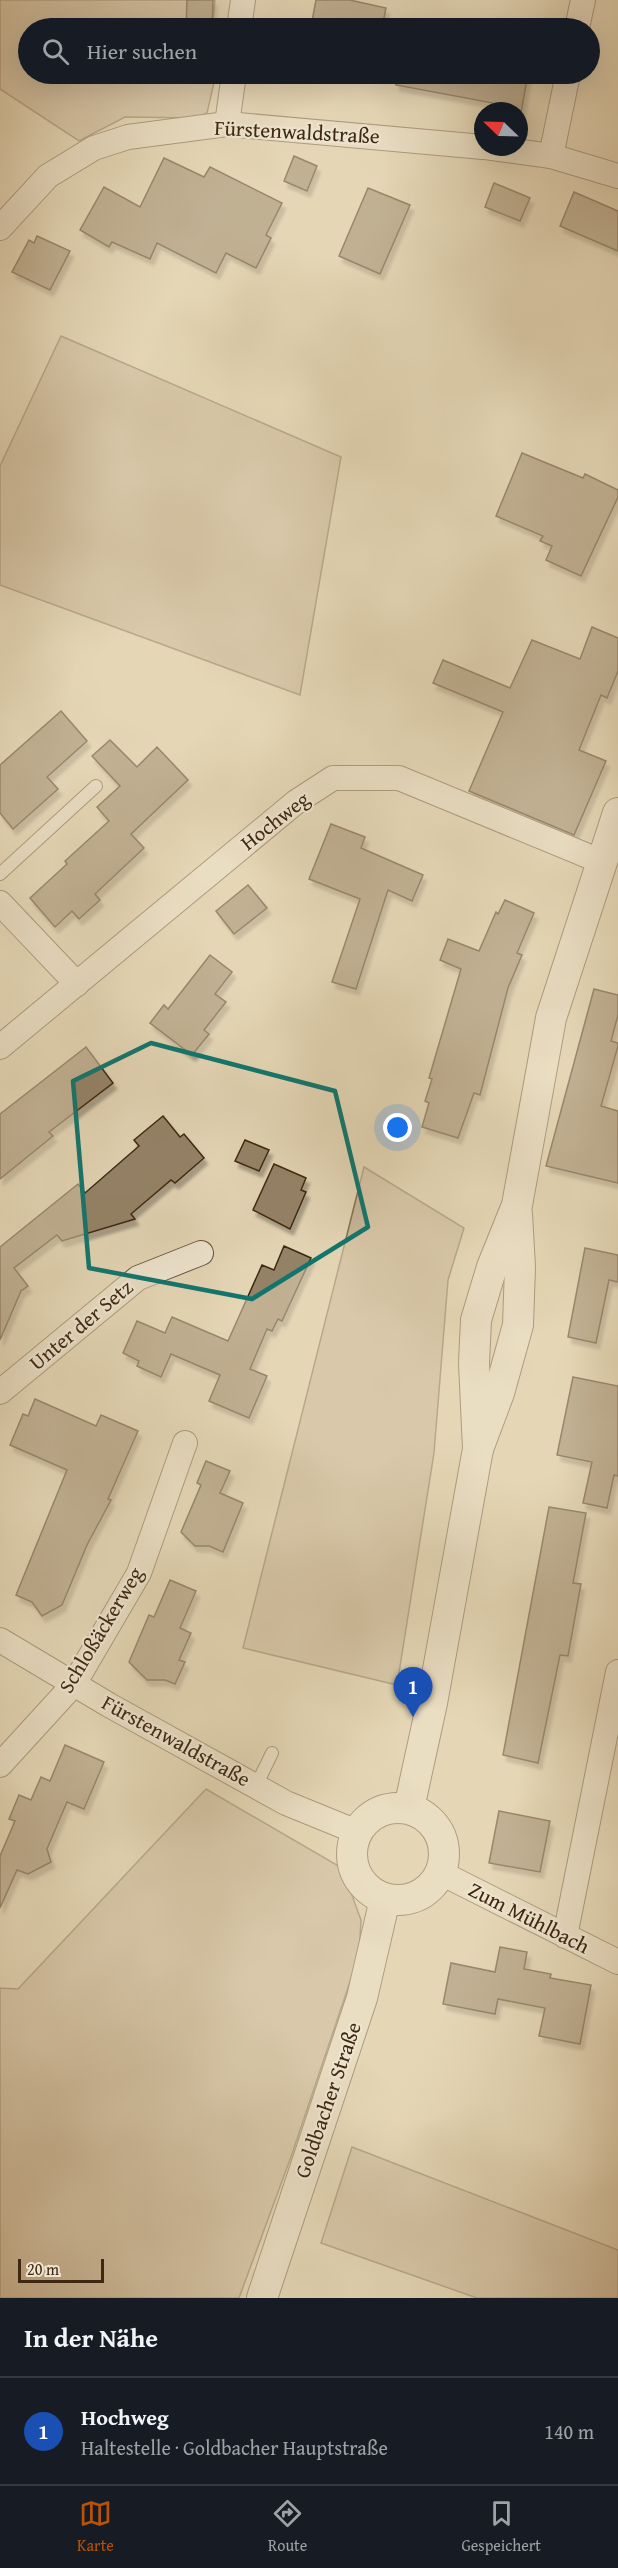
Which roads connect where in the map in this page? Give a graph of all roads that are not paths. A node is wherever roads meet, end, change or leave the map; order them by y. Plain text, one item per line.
1 (243, 0) edge
2 (583, 0) edge
3 (240, 18) edge
4 (579, 18) edge
5 (233, 84) edge
6 (566, 84) edge
7 (227, 124) junction
8 (474, 146) edge
9 (528, 153) edge
10 (551, 156) junction
11 (618, 176) edge
12 (0, 228) edge
13 (96, 786) dead end
14 (618, 813) edge
15 (600, 861) junction
16 (0, 874) edge
17 (0, 903) edge
18 (76, 984) junction
19 (0, 1047) edge
20 (517, 1205) junction
21 (201, 1253) dead end
22 (0, 1392) edge
23 (185, 1443) dead end
24 (478, 1449) junction
25 (0, 1640) edge
26 (618, 1672) edge
27 (74, 1684) junction
28 (272, 1753) dead end
29 (0, 1765) edge
30 (256, 1786) junction
31 (408, 1808) junction
32 (357, 1832) junction
33 (441, 1873) junction
34 (385, 1899) junction
35 (565, 1936) junction
36 (618, 1962) edge
37 (262, 2298) edge

1 - 3 street
2 - 4 street
5 - 7 street
6 - 10 street
7 - 8 street, Fürstenwaldstraße
7 - 12 street, Fürstenwaldstraße
9 - 10 street, Fürstenwaldstraße
10 - 11 street, Fürstenwaldstraße
13 - 16 lane
14 - 15 street
15 - 18 street, Hochweg
15 - 20 street
17 - 18 street
18 - 19 street, Hochweg
20 - 24 street
20 - 24 street
21 - 22 street, Unter der Setz
23 - 27 street, Schloßäckerweg
24 - 31 street
25 - 27 street, Fürstenwaldstraße
26 - 35 street
27 - 29 street, Schloßäckerweg
27 - 30 street, Fürstenwaldstraße
28 - 30 lane
30 - 32 street, Fürstenwaldstraße
31 - 32 street
31 - 33 street
32 - 34 street
33 - 34 street
33 - 35 street, Zum Mühlbach
34 - 37 street, Goldbacher Straße
35 - 36 street, Zum Mühlbach

